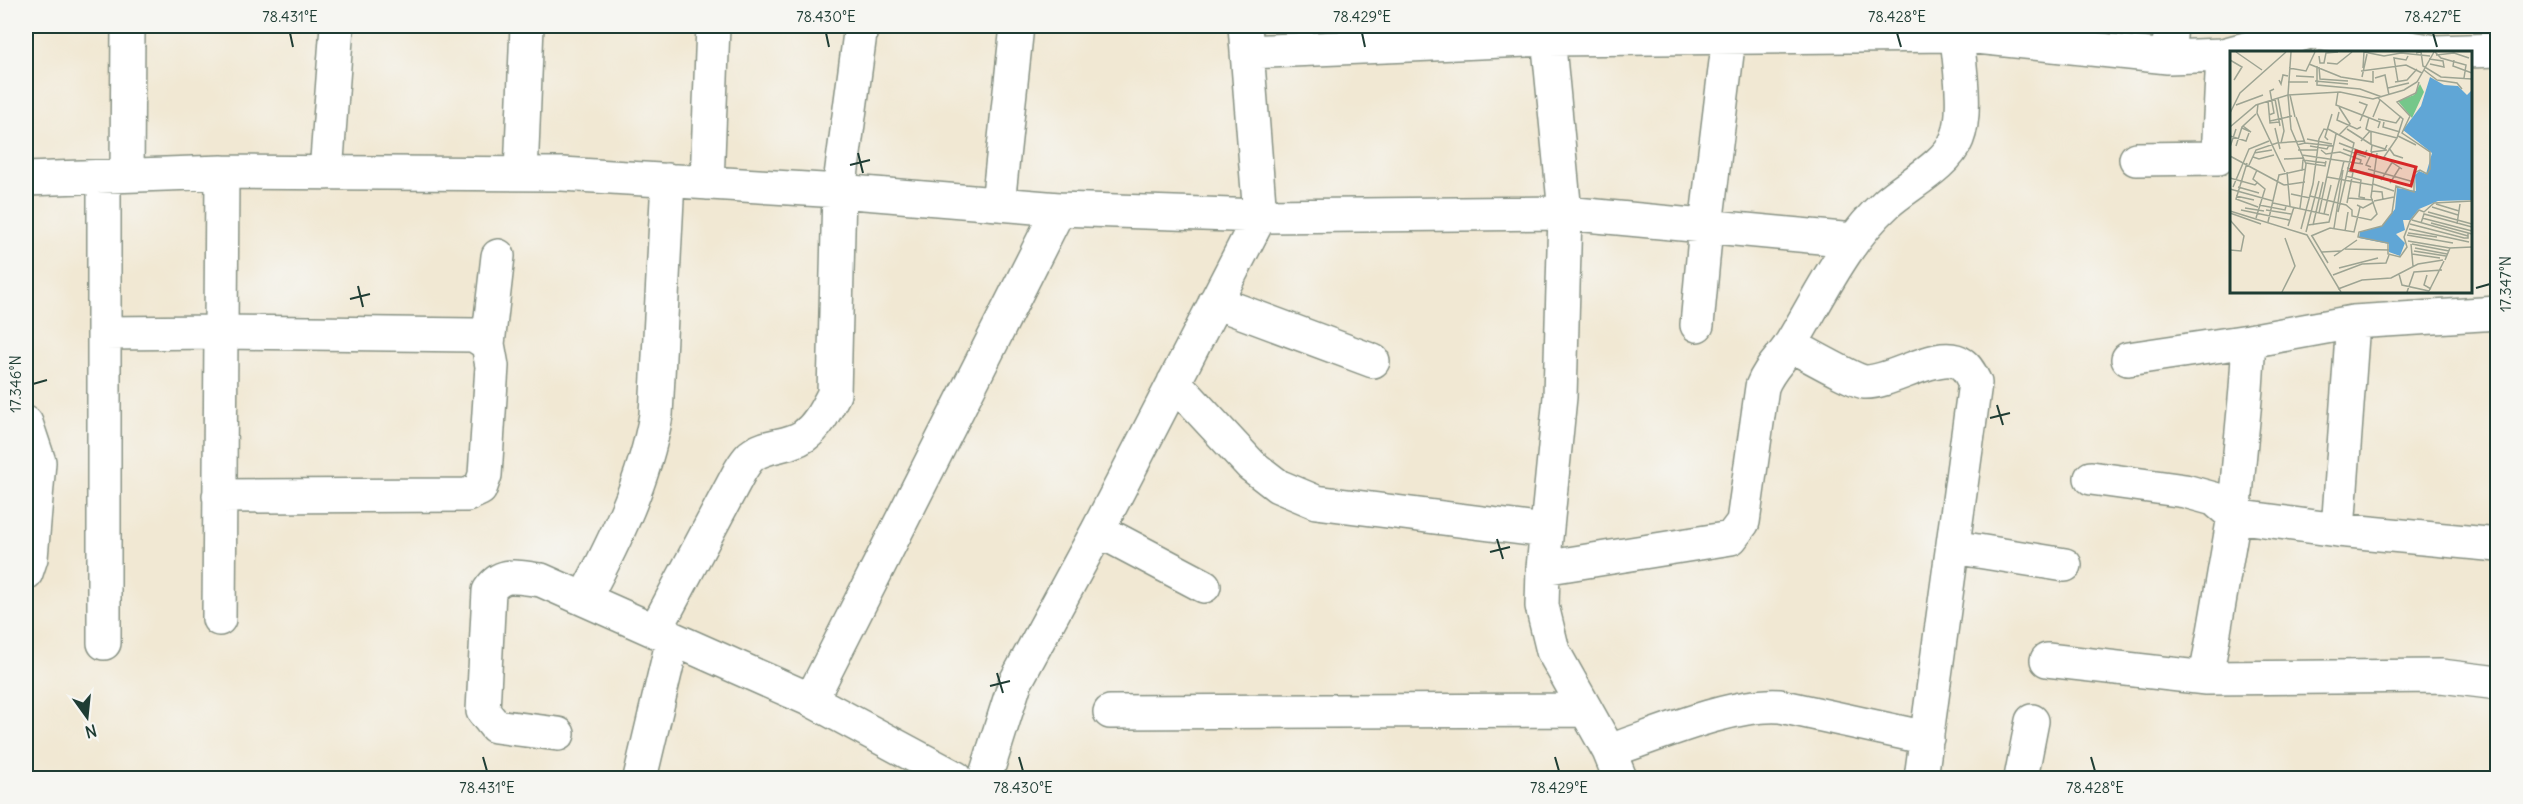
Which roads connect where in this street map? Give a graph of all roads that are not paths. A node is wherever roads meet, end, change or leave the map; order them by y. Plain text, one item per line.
1 (128, 26) edge
2 (337, 26) edge
3 (526, 26) edge
4 (713, 26) edge
5 (861, 26) edge
6 (1017, 26) edge
7 (1548, 32) edge
8 (1957, 35) junction
9 (1729, 37) junction
10 (1246, 39) edge
11 (2170, 41) edge
12 (2498, 50) edge
13 (2238, 51) edge
14 (2430, 51) edge
15 (2467, 51) edge
16 (2230, 53) edge
17 (2223, 55) junction
18 (2136, 159) dead end
19 (222, 172) junction
20 (326, 173) junction
21 (521, 174) junction
22 (116, 176) junction
23 (26, 179) edge
24 (668, 180) junction
25 (707, 183) junction
26 (839, 191) junction
27 (998, 204) junction
28 (1059, 209) junction
29 (1564, 213) junction
30 (1260, 216) junction
31 (1706, 226) junction
32 (1853, 240) junction
33 (498, 256) dead end
34 (1215, 302) junction
35 (2498, 314) edge
36 (2353, 322) junction
37 (1697, 325) dead end
38 (221, 332) junction
39 (104, 333) junction
40 (2249, 341) junction
41 (488, 344) junction
42 (1790, 345) junction
43 (2128, 359) dead end
44 (1373, 361) dead end
45 (1174, 382) junction
46 (26, 423) edge
47 (2091, 478) dead end
48 (219, 496) junction
49 (2234, 516) junction
50 (1098, 530) junction
51 (2338, 530) junction
52 (1546, 531) junction
53 (2498, 545) edge
54 (1953, 547) junction
55 (2065, 565) dead end
56 (1543, 568) junction
57 (26, 573) edge
58 (1204, 586) dead end
59 (584, 599) junction
60 (219, 619) dead end
61 (664, 635) junction
62 (104, 643) dead end
63 (2047, 660) dead end
64 (2206, 678) junction
65 (2498, 683) edge
66 (811, 700) junction
67 (1586, 710) junction
68 (1110, 712) dead end
69 (2032, 722) dead end
70 (558, 734) dead end
71 (1927, 738) junction
72 (1614, 765) edge
73 (640, 778) edge
74 (956, 778) edge
75 (985, 778) edge
76 (1921, 778) edge
77 (2021, 778) edge

1 - 22 street
2 - 20 street
3 - 21 street
4 - 25 street
5 - 26 street
6 - 27 street
7 - 9 street
7 - 10 street
7 - 29 street
8 - 9 street
8 - 11 street
8 - 32 street
9 - 31 street
10 - 30 street
11 - 17 street
12 - 15 street
13 - 14 street
16 - 17 street
17 - 18 street
19 - 20 street
19 - 22 street
19 - 38 street
20 - 21 street
21 - 24 street
22 - 23 street
22 - 39 street
24 - 25 street
24 - 59 street
25 - 26 street
26 - 27 street
26 - 61 street
27 - 28 street
28 - 30 street
28 - 66 street
29 - 30 street
29 - 31 street
29 - 52 street
30 - 34 street
31 - 32 street
31 - 37 street
32 - 42 street
33 - 41 street
34 - 44 street
34 - 45 street
35 - 36 street
36 - 40 street
36 - 51 street
38 - 39 street
38 - 41 street
38 - 48 street
39 - 62 street
40 - 43 street
40 - 49 street
41 - 48 street
42 - 54 street
42 - 56 street
45 - 50 street
45 - 52 street
46 - 57 street
47 - 49 street
48 - 60 street
49 - 51 street
49 - 64 street
50 - 58 street
50 - 75 street
51 - 53 street
52 - 56 street
54 - 55 street
54 - 71 street
56 - 67 street
59 - 61 street
59 - 70 street
61 - 66 street
61 - 73 street
63 - 64 street
64 - 65 street
66 - 74 street
67 - 68 street
67 - 72 street
69 - 77 street
71 - 72 street
71 - 76 street

